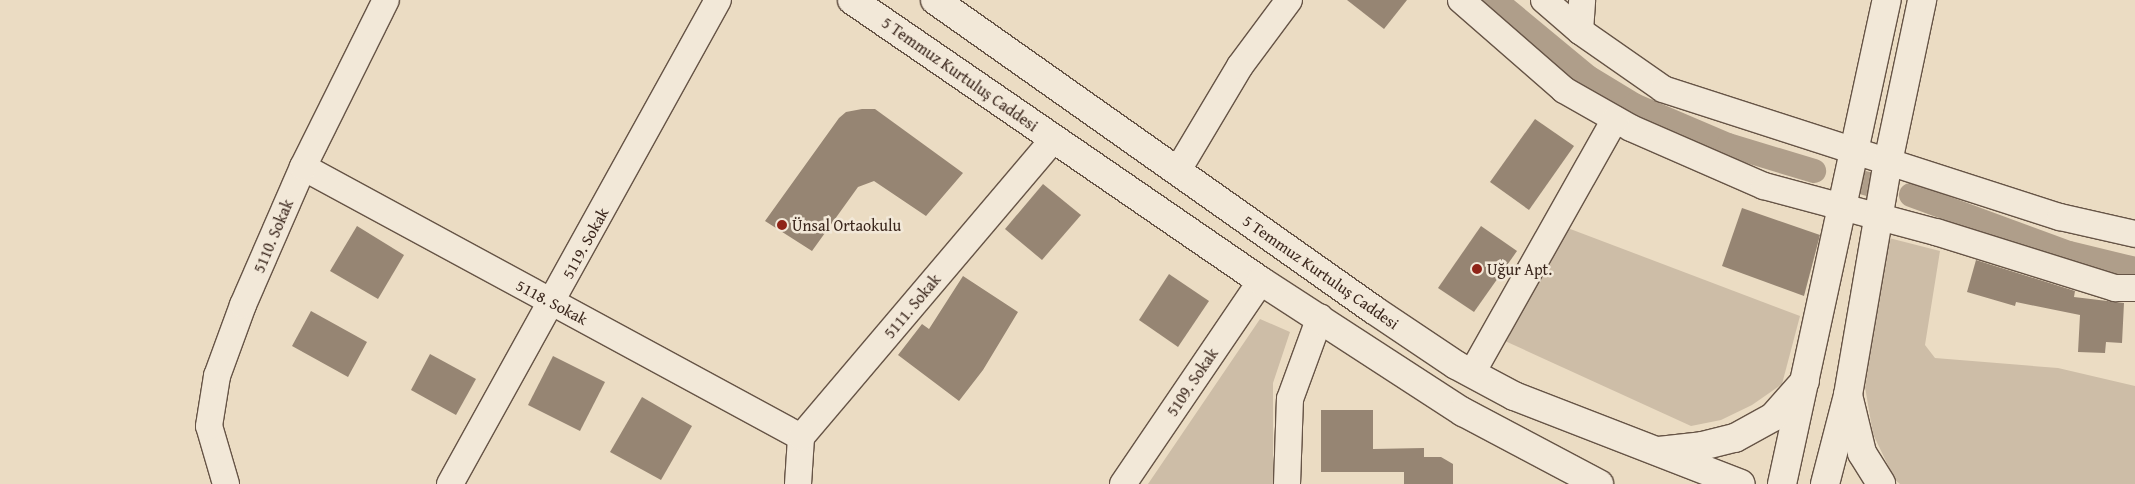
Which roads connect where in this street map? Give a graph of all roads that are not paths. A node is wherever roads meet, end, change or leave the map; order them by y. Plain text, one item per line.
1 (386, 0) edge
2 (718, 0) edge
3 (852, 0) edge
4 (935, 0) edge
5 (1290, 0) edge
6 (1461, 0) edge
7 (1544, 0) edge
8 (1582, 0) edge
9 (1887, 0) edge
10 (1922, 0) edge
11 (883, 8) edge
12 (1580, 31) junction
13 (1615, 119) junction
14 (1054, 139) junction
15 (1855, 151) junction
16 (1888, 162) junction
17 (303, 167) junction
18 (1178, 170) junction
19 (1841, 207) junction
20 (1878, 216) junction
21 (2135, 234) edge
22 (1261, 280) junction
23 (2135, 288) edge
24 (552, 303) junction
25 (1320, 317) junction
26 (1472, 373) junction
27 (1805, 381) junction
28 (1848, 395) junction
29 (801, 437) junction
30 (1654, 451) junction
31 (226, 484) edge
32 (450, 484) edge
33 (798, 484) edge
34 (1124, 484) edge
35 (1288, 484) edge
36 (1599, 484) edge
37 (1741, 484) edge
38 (1782, 484) edge
39 (1825, 484) edge
40 (1881, 484) edge

1 - 17 street, 5110. Sokak
2 - 24 street, 5119. Sokak
3 - 11 main road, 5 Temmuz Kurtuluş Caddesi
4 - 18 main road, 5 Temmuz Kurtuluş Caddesi
5 - 18 street
6 - 13 street
7 - 12 street
8 - 12 street
9 - 15 main road
10 - 16 main road
11 - 14 main road, 5 Temmuz Kurtuluş Caddesi
12 - 15 street
13 - 19 street
13 - 26 street
14 - 22 main road, 5 Temmuz Kurtuluş Caddesi
14 - 29 street, 5111. Sokak
15 - 16 street
15 - 19 main road
16 - 20 main road
16 - 21 street
17 - 24 street, 5118. Sokak
17 - 31 street, 5110. Sokak
18 - 26 main road, 5 Temmuz Kurtuluş Caddesi
19 - 20 street
19 - 27 main road
20 - 23 street
20 - 28 main road
22 - 25 main road, 5 Temmuz Kurtuluş Caddesi
22 - 34 street, 5109. Sokak
24 - 29 street, 5118. Sokak
24 - 32 street, 5119. Sokak
25 - 35 street
25 - 36 main road, 5 Temmuz Kurtuluş Caddesi
26 - 30 main road, 5 Temmuz Kurtuluş Caddesi
27 - 30 main road
27 - 38 main road
28 - 39 main road
28 - 40 main road
29 - 33 street
30 - 37 main road, 5 Temmuz Kurtuluş Caddesi

